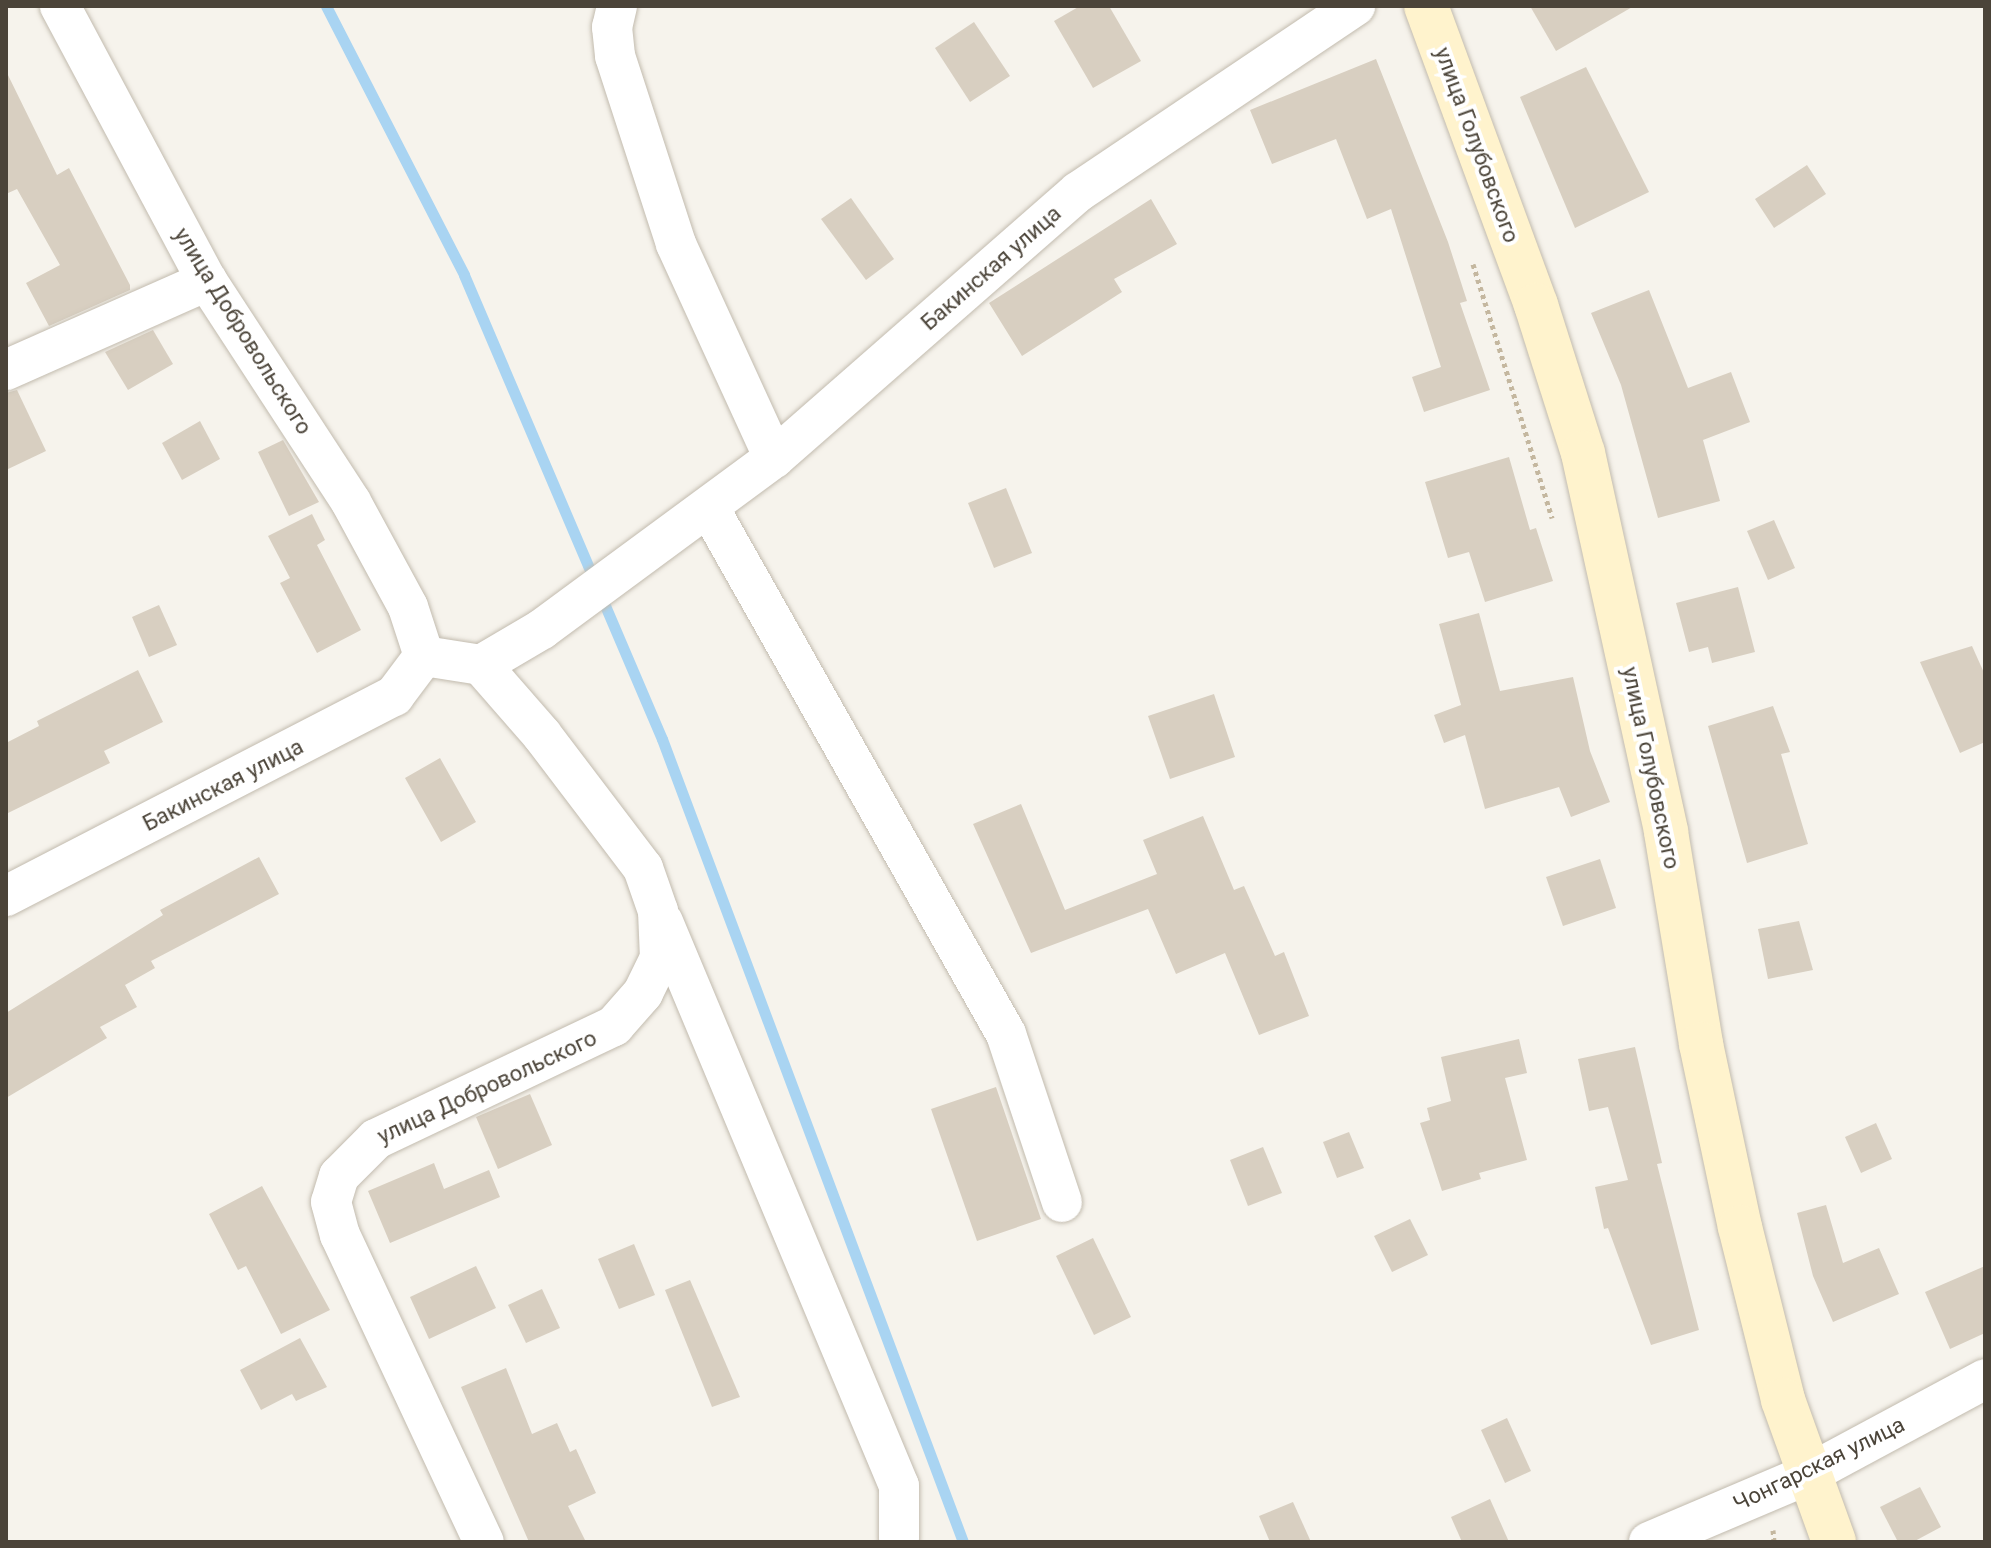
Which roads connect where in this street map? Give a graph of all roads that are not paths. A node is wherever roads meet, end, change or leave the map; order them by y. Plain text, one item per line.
1 (60, 6) edge
2 (617, 6) edge
3 (1355, 6) edge
4 (1426, 6) edge
5 (207, 281) junction
6 (6, 370) edge
7 (774, 458) junction
8 (709, 508) junction
9 (424, 656) junction
10 (481, 665) junction
11 (6, 896) edge
12 (658, 911) junction
13 (1062, 1202) dead end
14 (1985, 1379) edge
15 (1789, 1482) junction
16 (896, 1541) edge
17 (484, 1542) edge
18 (1649, 1542) edge
19 (1834, 1542) edge

1 - 5 street, улица Добровольского
2 - 7 street
3 - 7 street, Бакинская улица
4 - 15 street, улица Голубовского
5 - 6 street
5 - 9 street, улица Добровольского
7 - 8 street, Бакинская улица
8 - 10 street, Бакинская улица
8 - 13 street
9 - 10 street
9 - 11 street, Бакинская улица
10 - 12 street, улица Добровольского
12 - 16 street
12 - 17 street, улица Добровольского
14 - 15 street, Чонгарская улица
15 - 18 street, Чонгарская улица
15 - 19 street, улица Голубовского

